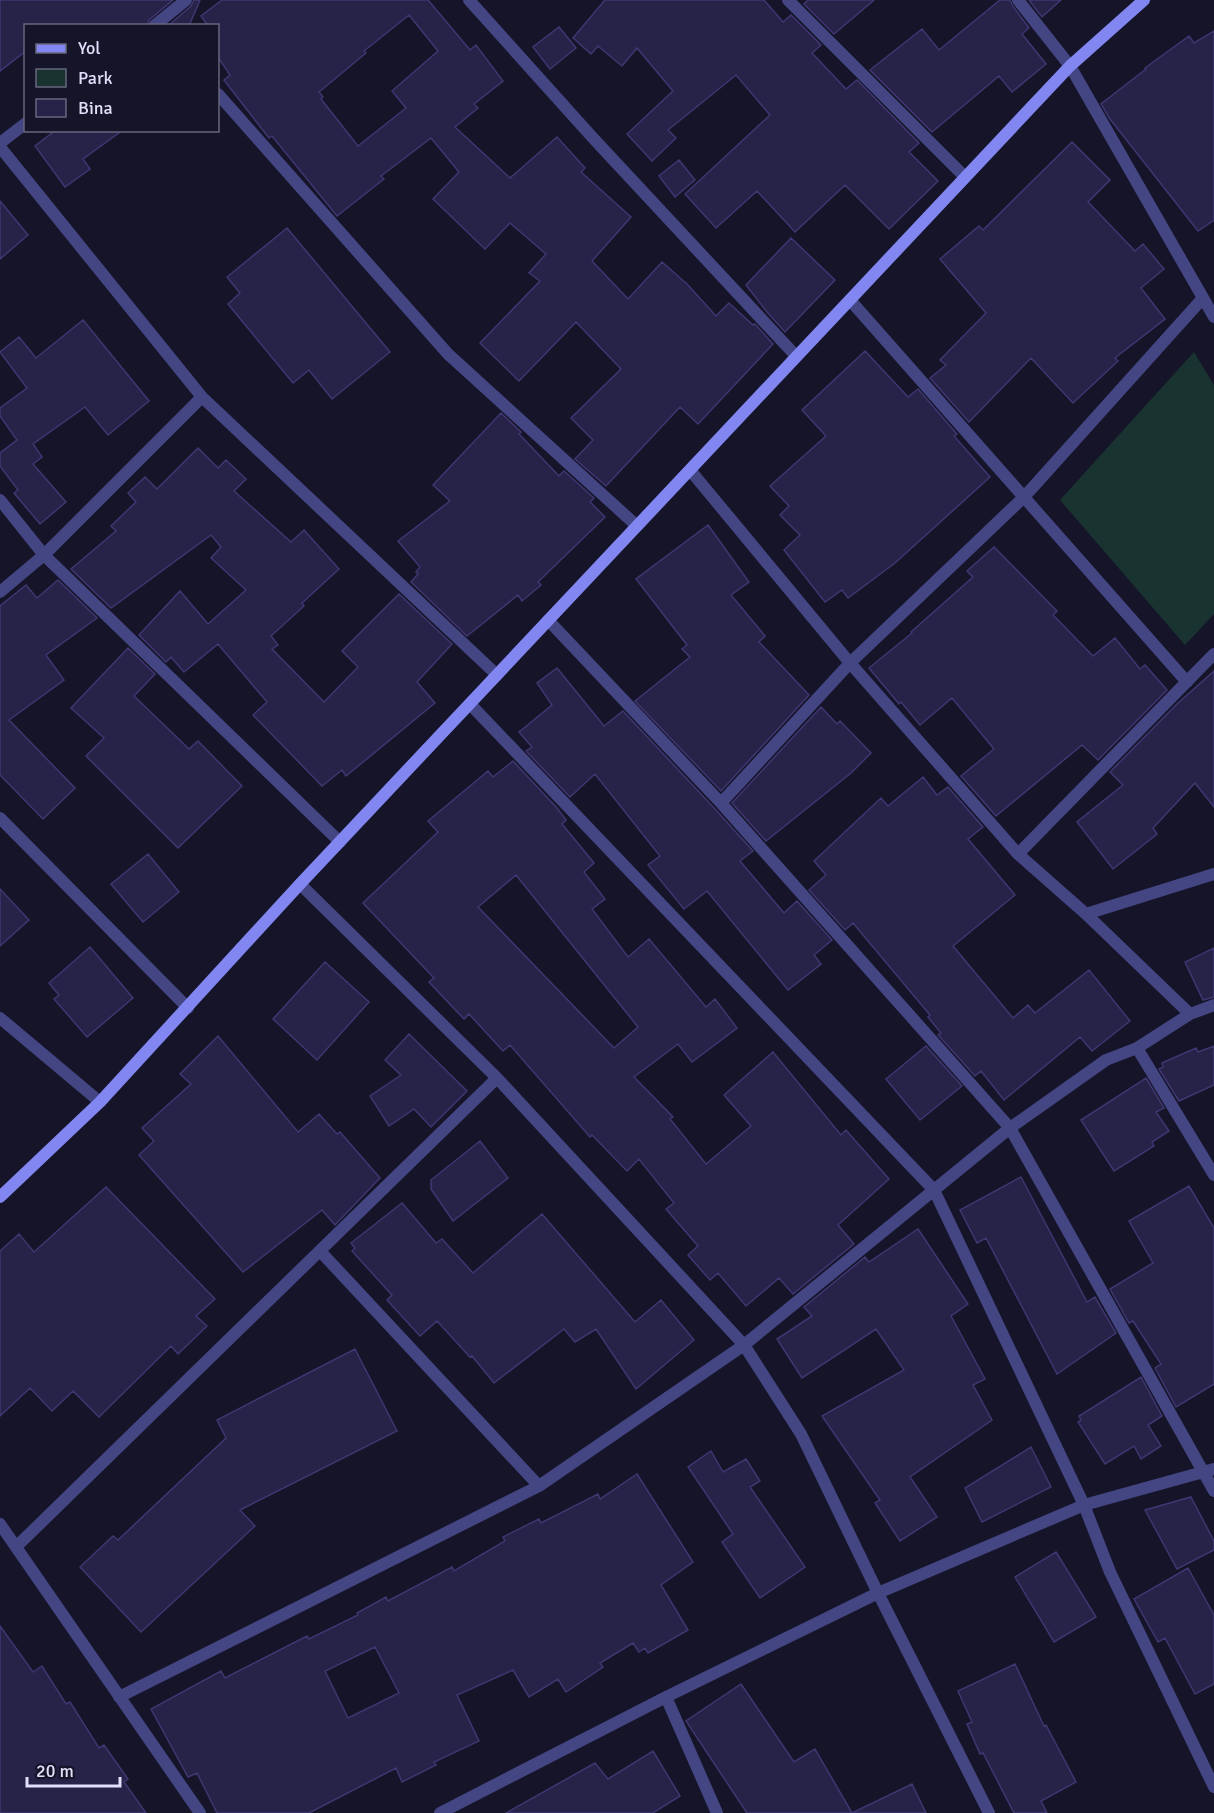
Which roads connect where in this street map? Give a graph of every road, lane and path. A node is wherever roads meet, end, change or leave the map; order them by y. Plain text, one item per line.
1 (469, 0) edge
2 (788, 0) edge
3 (1018, 0) edge
4 (1144, 0) edge
5 (184, 1) edge
6 (157, 24) edge
7 (1070, 66) junction
8 (219, 95) edge
9 (24, 125) edge
10 (0, 143) edge
11 (0, 147) edge
12 (966, 177) junction
13 (1203, 298) junction
14 (850, 300) junction
15 (1214, 317) edge
16 (796, 356) junction
17 (202, 397) junction
18 (690, 470) junction
19 (1025, 496) junction
20 (0, 500) edge
21 (637, 526) junction
22 (44, 555) junction
23 (0, 592) edge
24 (549, 620) junction
25 (1214, 654) edge
26 (850, 663) junction
27 (498, 675) junction
28 (1187, 682) junction
29 (470, 704) junction
30 (722, 803) junction
31 (0, 818) edge
32 (340, 842) junction
33 (1018, 854) junction
34 (1214, 874) edge
35 (300, 884) junction
36 (1086, 914) junction
37 (1214, 1005) edge
38 (188, 1008) junction
39 (1190, 1014) junction
40 (0, 1018) edge
41 (1137, 1048) junction
42 (497, 1078) junction
43 (100, 1102) junction
44 (1010, 1128) junction
45 (1214, 1175) edge
46 (934, 1190) junction
47 (0, 1197) edge
48 (320, 1251) junction
49 (744, 1346) junction
50 (1209, 1471) edge
51 (539, 1486) junction
52 (1214, 1491) edge
53 (1084, 1505) junction
54 (0, 1524) edge
55 (16, 1547) junction
56 (878, 1593) junction
57 (666, 1696) junction
58 (119, 1697) junction
59 (1214, 1787) edge
60 (200, 1813) edge
61 (440, 1813) edge
62 (717, 1813) edge
63 (989, 1813) edge

1 - 16 street
2 - 12 street
3 - 7 street
4 - 7 main road
5 - 6 street
7 - 12 main road
7 - 13 street
8 - 21 street
9 - 10 street
11 - 17 street
12 - 14 main road
13 - 15 street
13 - 19 street
14 - 16 main road
14 - 19 street
16 - 18 main road
17 - 22 street
17 - 27 street
18 - 21 main road
18 - 26 street
19 - 26 street
19 - 28 street
20 - 22 street
21 - 24 main road
22 - 23 street
22 - 32 street
24 - 27 main road
24 - 30 street
25 - 28 street
26 - 30 street
26 - 33 street
27 - 29 main road
28 - 33 street
29 - 32 main road
29 - 46 street
30 - 44 street
31 - 38 street
32 - 35 main road
33 - 36 street
34 - 36 street
35 - 38 main road
35 - 42 street
36 - 39 street
37 - 39 street
38 - 43 main road
39 - 41 street
40 - 43 street
41 - 44 street
41 - 45 street
42 - 48 street
42 - 49 street
43 - 47 main road
44 - 46 street
44 - 50 street
46 - 49 street
46 - 53 street
48 - 51 street
48 - 55 street
49 - 51 street
49 - 56 street
50 - 52 street
50 - 53 street
51 - 58 street
53 - 56 street
53 - 59 street
54 - 55 street
55 - 58 street
56 - 57 street
56 - 63 street
57 - 61 street
57 - 62 street
58 - 60 street

